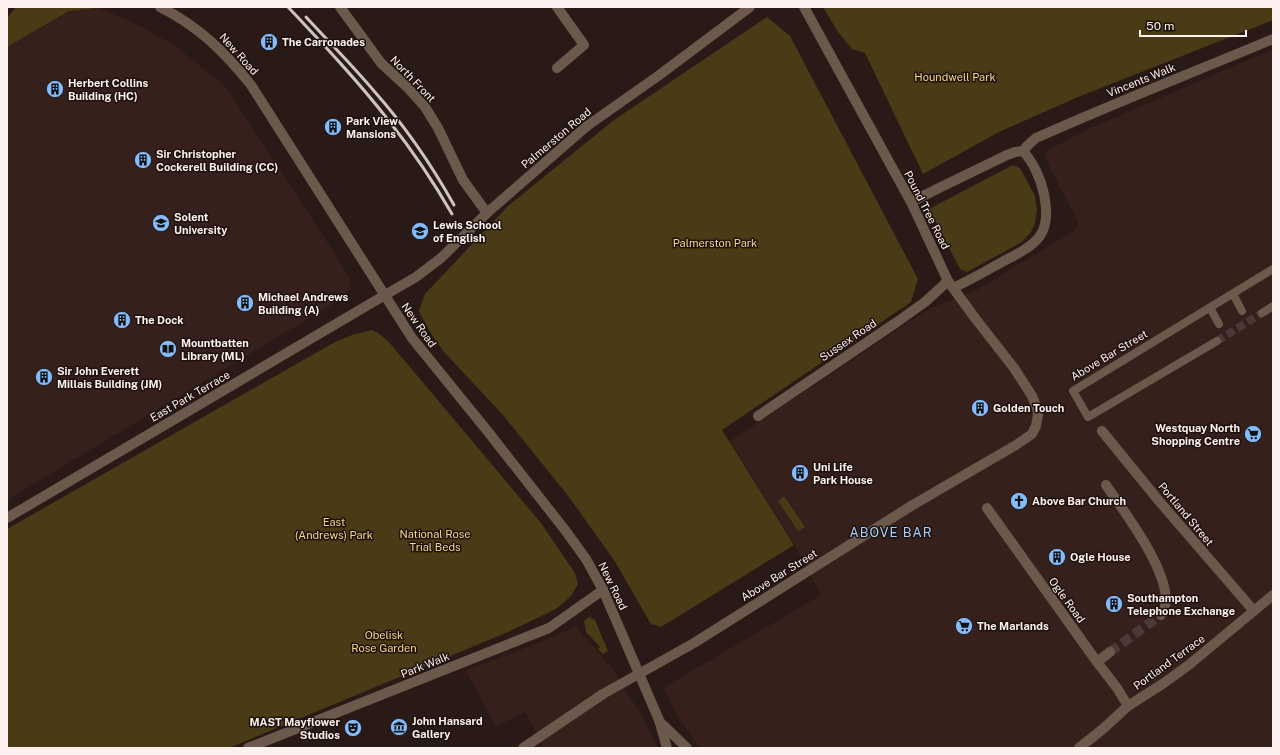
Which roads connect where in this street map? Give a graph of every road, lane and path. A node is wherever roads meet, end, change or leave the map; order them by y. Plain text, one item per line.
1 (160, 7) edge
2 (340, 7) edge
3 (557, 7) edge
4 (750, 7) edge
5 (804, 7) edge
6 (1273, 39) edge
7 (557, 68) dead end
8 (1022, 151) junction
9 (911, 202) junction
10 (487, 213) junction
11 (1273, 269) edge
12 (951, 284) junction
13 (1232, 294) junction
14 (385, 295) junction
15 (1273, 306) edge
16 (1210, 308) junction
17 (1242, 311) dead end
18 (1262, 313) tunnel mouth
19 (1219, 324) dead end
20 (1217, 341) tunnel mouth
21 (1038, 415) joint
22 (758, 416) dead end
23 (1102, 431) dead end
24 (1106, 485) dead end
25 (987, 508) dead end
26 (7, 518) edge
27 (604, 590) junction
28 (1273, 595) edge
29 (1254, 611) junction
30 (1161, 615) tunnel mouth
31 (1110, 652) tunnel mouth
32 (1097, 662) junction
33 (639, 674) junction
34 (1128, 706) junction
35 (659, 720) junction
36 (248, 748) edge
37 (523, 748) edge
38 (668, 748) edge
39 (687, 748) edge
40 (1079, 748) edge

1 - 14 street, New Road
2 - 10 street, North Front
3 - 7 street
4 - 10 street, Palmerston Road
5 - 9 street, Pound Tree Road
6 - 8 street, Vincents Walk
8 - 9 street, Vincents Walk
8 - 12 street
9 - 12 street, Pound Tree Road
10 - 14 street, Palmerston Road
11 - 13 street, Above Bar Street
12 - 21 street, Pound Tree Road
12 - 22 street, Sussex Road
13 - 16 street, Above Bar Street
13 - 17 street
14 - 26 street, East Park Terrace
14 - 27 street, New Road
15 - 18 street
16 - 19 street
16 - 20 street, Above Bar Street
21 - 33 street, Above Bar Street
23 - 29 street, Portland Street
24 - 30 street
25 - 32 street, Ogle Road
27 - 33 street, New Road
27 - 36 street, Park Walk
28 - 29 street, Portland Terrace
29 - 34 street, Portland Terrace
31 - 32 street
32 - 34 street, Ogle Road
33 - 35 street, New Road
33 - 37 street, Above Bar Street
34 - 40 street, Portland Terrace
35 - 38 street, New Road
35 - 39 street

